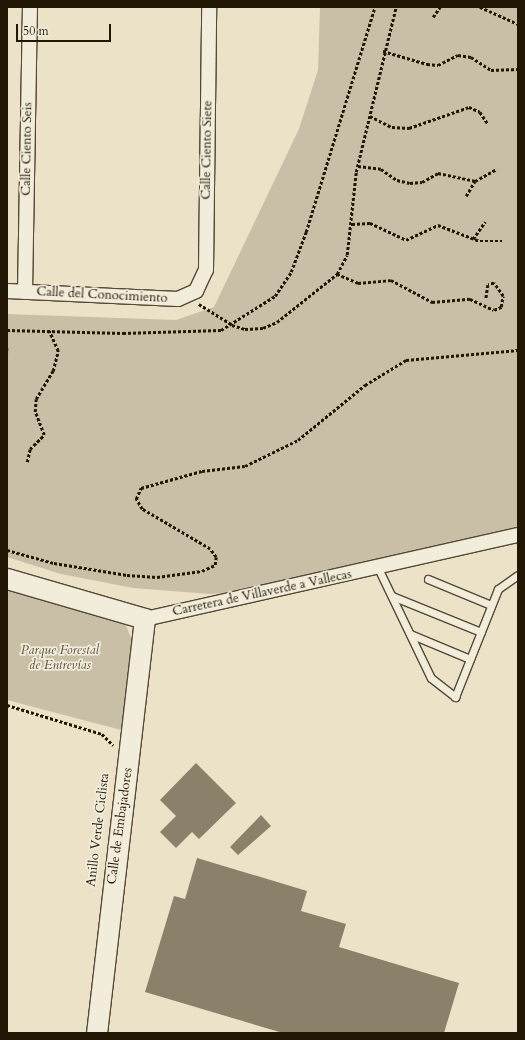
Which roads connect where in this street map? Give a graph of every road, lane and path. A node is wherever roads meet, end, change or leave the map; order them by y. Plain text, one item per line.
1 (30, 7) edge
2 (210, 7) edge
3 (375, 7) edge
4 (396, 7) edge
5 (440, 7) edge
6 (480, 7) edge
7 (433, 17) dead end
8 (518, 24) edge
9 (384, 51) junction
10 (518, 69) edge
11 (370, 116) junction
12 (488, 124) dead end
13 (358, 166) junction
14 (497, 169) dead end
15 (474, 181) junction
16 (466, 196) dead end
17 (485, 222) dead end
18 (352, 224) junction
19 (473, 239) junction
20 (502, 241) dead end
21 (336, 274) junction
22 (7, 291) edge
23 (25, 292) junction
24 (192, 293) junction
25 (486, 299) dead end
26 (232, 325) junction
27 (7, 330) edge
28 (49, 331) junction
29 (7, 348) edge
30 (518, 350) edge
31 (7, 354) edge
32 (27, 462) dead end
33 (518, 535) edge
34 (7, 550) edge
35 (378, 568) junction
36 (518, 575) edge
37 (7, 579) edge
38 (428, 579) dead end
39 (392, 596) junction
40 (492, 605) junction
41 (145, 618) junction
42 (481, 632) junction
43 (410, 634) junction
44 (470, 659) junction
45 (7, 705) edge
46 (115, 750) dead end
47 (97, 1033) edge

1 - 23 street, Calle Ciento Seis
2 - 24 street, Calle Ciento Siete
3 - 26 path
4 - 9 path
5 - 7 path
6 - 8 path
9 - 10 path
9 - 11 path
11 - 12 path
11 - 13 path
13 - 15 path
13 - 18 path
14 - 15 path
15 - 16 path
17 - 19 path
18 - 19 path
18 - 21 path
19 - 20 path
21 - 25 path
21 - 26 path
22 - 23 street, Calle del Conocimiento
23 - 24 street, Calle del Conocimiento
24 - 26 path
26 - 28 path
27 - 28 path
28 - 32 path
29 - 31 path
30 - 34 path
33 - 35 street, Carretera de Villaverde a Vallecas
35 - 39 lane
35 - 41 street, Carretera de Villaverde a Vallecas
36 - 40 lane
37 - 41 main road, Carretera de Villaverde a Vallecas
38 - 40 lane
39 - 42 lane
39 - 43 lane
40 - 42 lane
41 - 47 main road, Calle de Embajadores
42 - 44 lane
43 - 44 lane
43 - 44 lane
45 - 46 path

